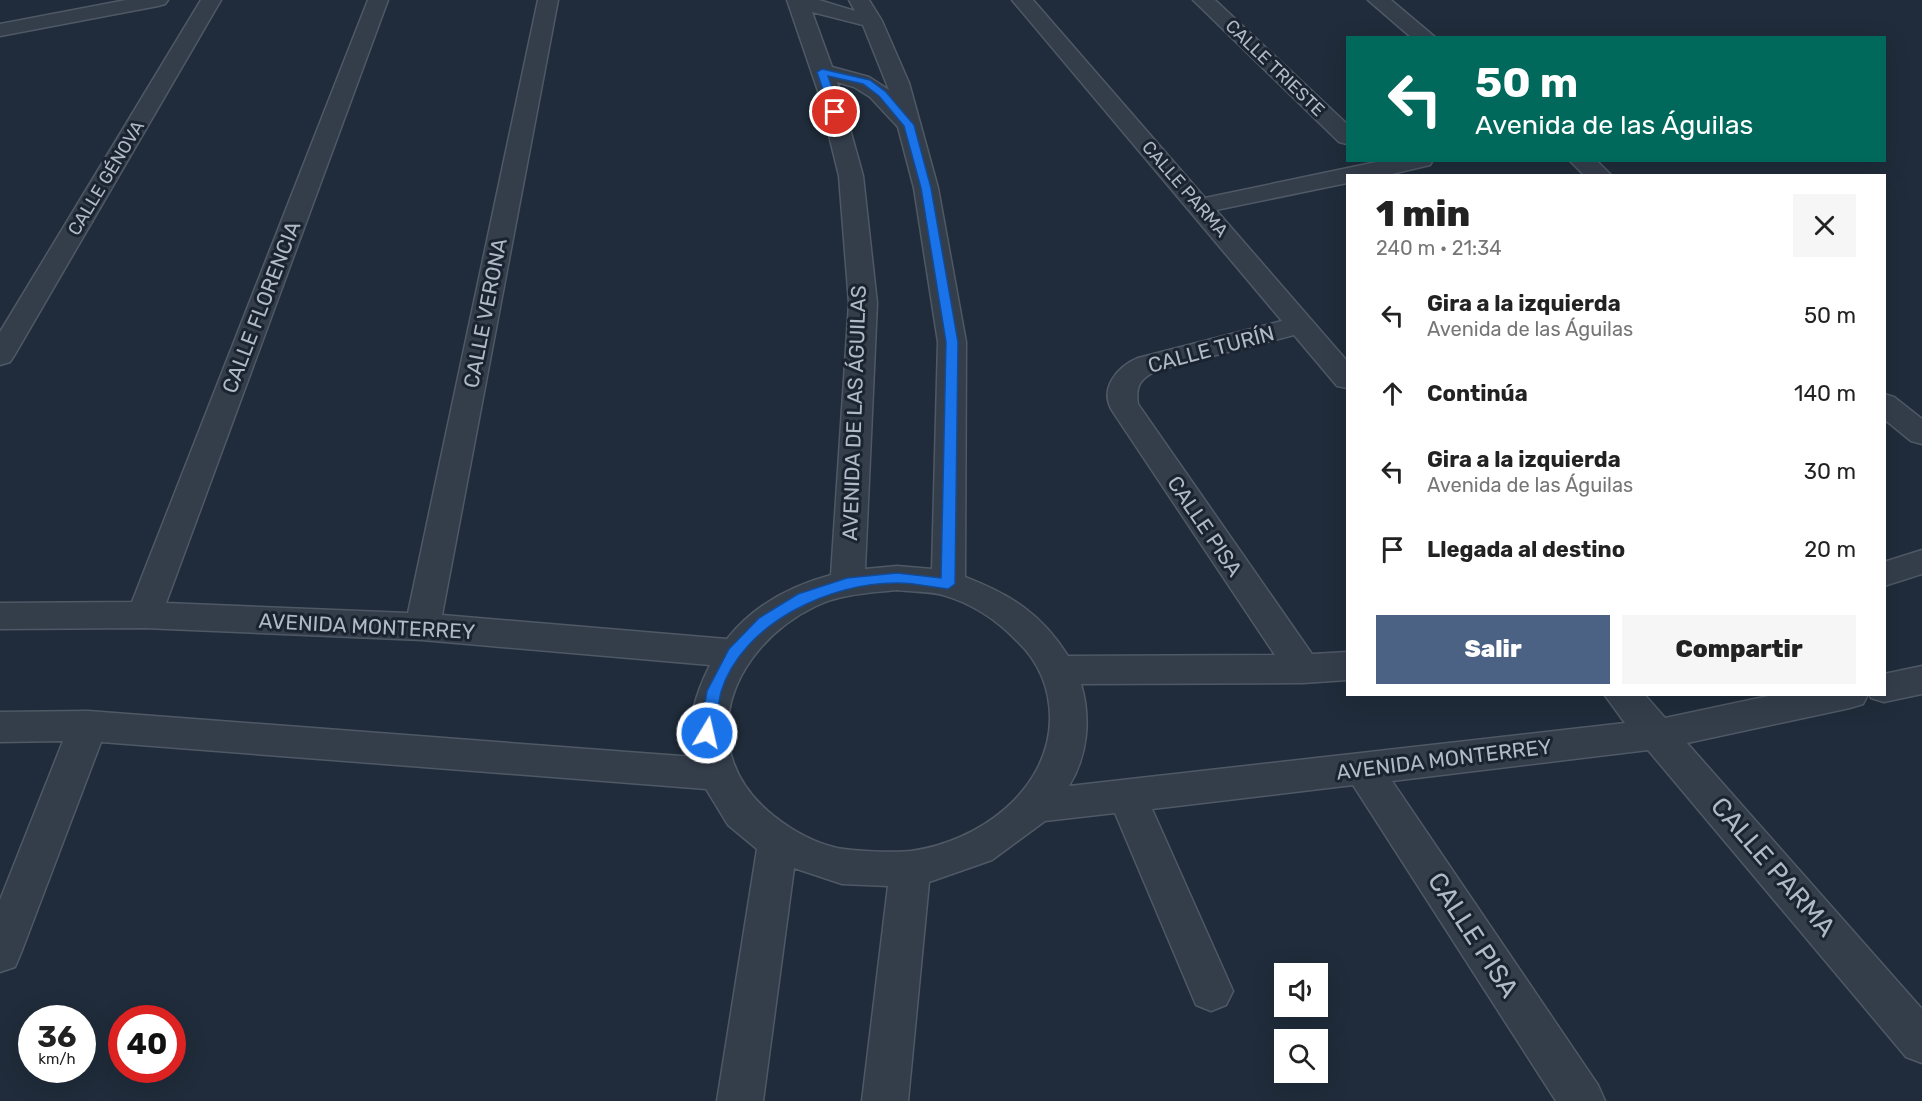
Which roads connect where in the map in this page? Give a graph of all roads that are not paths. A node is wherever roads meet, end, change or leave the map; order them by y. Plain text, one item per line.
1 (159, 0) edge
2 (211, 0) edge
3 (378, 0) edge
4 (548, 0) edge
5 (797, 0) edge
6 (804, 0) edge
7 (1022, 0) edge
8 (1203, 0) edge
9 (1378, 0) edge
10 (865, 11) edge
11 (4, 34) edge
12 (1423, 36) edge
13 (822, 72) junction
14 (909, 125) junction
15 (1346, 136) edge
16 (1411, 162) edge
17 (1583, 162) edge
18 (1380, 168) edge
19 (1356, 174) edge
20 (1598, 174) edge
21 (1346, 176) edge
22 (1201, 206) junction
23 (1300, 325) junction
24 (0, 356) edge
25 (1346, 378) edge
26 (1125, 379) joint
27 (1886, 406) edge
28 (1922, 434) edge
29 (1922, 562) edge
30 (1886, 573) edge
31 (847, 583) junction
32 (948, 584) junction
33 (144, 615) junction
34 (0, 616) edge
35 (422, 627) junction
36 (734, 653) junction
37 (1346, 666) edge
38 (1303, 669) junction
39 (1060, 670) junction
40 (1624, 696) edge
41 (1840, 696) edge
42 (88, 726) junction
43 (0, 727) edge
44 (1659, 734) junction
45 (1364, 769) junction
46 (716, 774) junction
47 (1127, 795) junction
48 (1035, 806) junction
49 (778, 843) junction
50 (910, 869) junction
51 (0, 953) edge
52 (1211, 991) dead end
53 (1922, 1042) edge
54 (740, 1101) edge
55 (885, 1101) edge
56 (1582, 1101) edge

1 - 11 street
2 - 24 street, CALLE GÉNOVA
3 - 33 street, CALLE FLORENCIA
4 - 35 street, CALLE VERONA
5 - 13 street, AVENIDA DE LAS ÁGUILAS
6 - 10 street
7 - 22 street, CALLE PARMA
8 - 15 street, CALLE TRIESTE
9 - 12 street
10 - 14 street
13 - 14 street
13 - 31 street, AVENIDA DE LAS ÁGUILAS
14 - 32 street
16 - 18 street
17 - 20 street
18 - 19 street
21 - 22 street
22 - 23 street, CALLE PARMA
23 - 25 street, CALLE PARMA
23 - 26 street, CALLE TURÍN
26 - 38 street, CALLE PISA
27 - 28 street
29 - 30 street
31 - 32 street
31 - 36 street
32 - 39 street
33 - 34 street, AVENIDA MONTERREY
33 - 35 street, AVENIDA MONTERREY
35 - 36 street, AVENIDA MONTERREY
36 - 46 street
37 - 38 street
38 - 39 street
39 - 48 street
40 - 44 street, CALLE PARMA
41 - 44 street, AVENIDA MONTERREY
42 - 43 street
42 - 46 street
42 - 51 street
44 - 45 street, AVENIDA MONTERREY
44 - 53 street, CALLE PARMA
45 - 47 street, AVENIDA MONTERREY
45 - 56 street, CALLE PISA
46 - 49 street
47 - 48 street, AVENIDA MONTERREY
47 - 52 street
48 - 50 street
49 - 50 street
49 - 54 street
50 - 55 street

